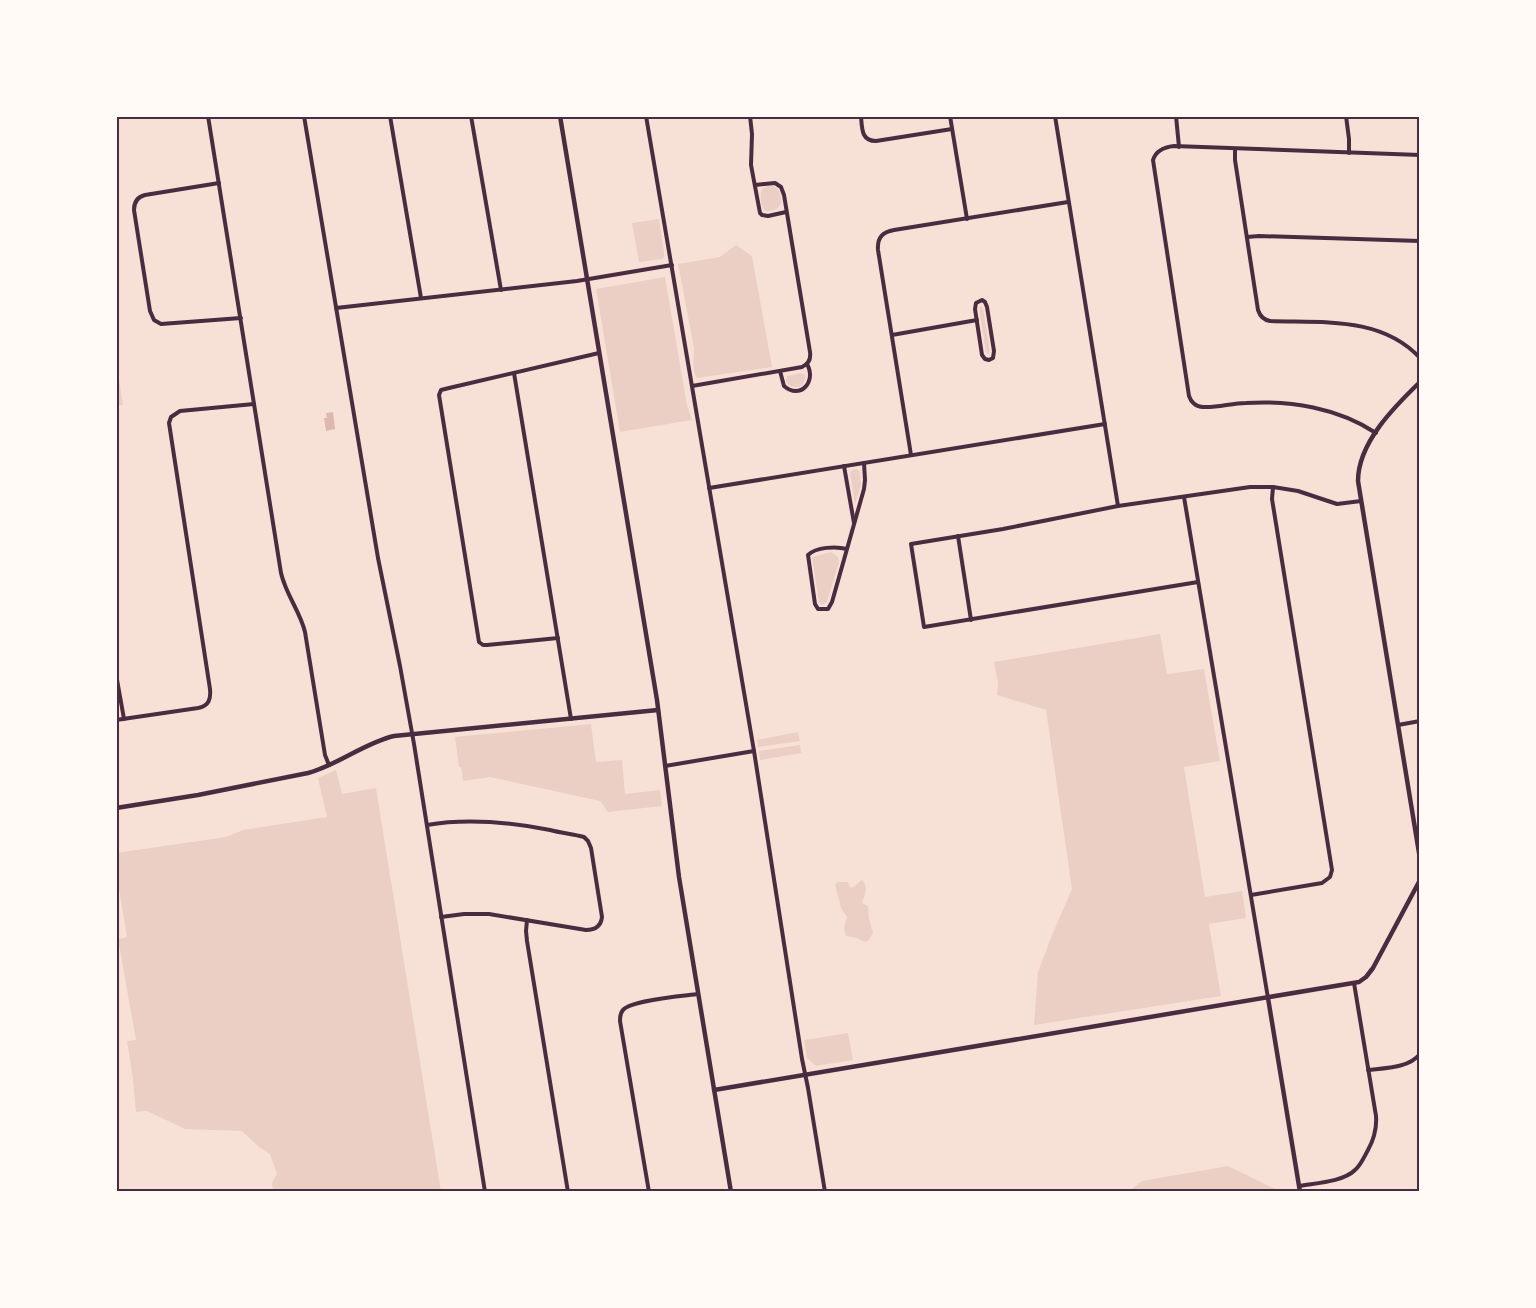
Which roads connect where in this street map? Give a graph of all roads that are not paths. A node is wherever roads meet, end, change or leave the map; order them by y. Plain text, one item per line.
1 (208, 116) edge
2 (304, 116) edge
3 (390, 116) edge
4 (471, 116) edge
5 (560, 116) edge
6 (646, 116) edge
7 (750, 116) edge
8 (861, 116) edge
9 (950, 116) edge
10 (1054, 116) edge
11 (1176, 116) edge
12 (1346, 116) edge
13 (952, 129) junction
14 (1179, 147) junction
15 (1235, 150) junction
16 (1349, 153) junction
17 (1420, 156) edge
18 (219, 183) junction
19 (755, 185) junction
20 (1068, 202) junction
21 (786, 212) junction
22 (967, 218) junction
23 (1247, 237) junction
24 (1420, 241) edge
25 (672, 265) junction
26 (587, 280) junction
27 (501, 290) junction
28 (421, 298) junction
29 (336, 308) junction
30 (241, 318) junction
31 (977, 320) junction
32 (892, 335) junction
33 (599, 353) junction
34 (1420, 358) edge
35 (807, 364) junction
36 (780, 371) junction
37 (514, 373) junction
38 (1420, 382) edge
39 (692, 386) junction
40 (254, 404) junction
41 (1105, 424) junction
42 (1376, 433) junction
43 (912, 455) junction
44 (864, 463) junction
45 (844, 466) junction
46 (1273, 487) junction
47 (709, 488) junction
48 (1184, 497) junction
49 (1361, 501) junction
50 (1118, 506) junction
51 (854, 524) junction
52 (958, 536) junction
53 (847, 549) junction
54 (1198, 582) junction
55 (971, 620) junction
56 (558, 638) junction
57 (116, 674) edge
58 (658, 710) junction
59 (124, 719) junction
60 (570, 719) junction
61 (116, 720) edge
62 (1420, 721) edge
63 (1398, 725) junction
64 (412, 734) junction
65 (754, 751) junction
66 (329, 765) junction
67 (665, 766) junction
68 (116, 808) edge
69 (426, 825) junction
70 (1420, 859) edge
71 (1420, 880) edge
72 (1251, 895) junction
73 (441, 917) junction
74 (527, 920) junction
75 (1354, 983) junction
76 (698, 994) junction
77 (1268, 998) junction
78 (1420, 1054) edge
79 (1368, 1070) junction
80 (805, 1075) junction
81 (714, 1090) junction
82 (1299, 1186) junction
83 (485, 1192) edge
84 (568, 1192) edge
85 (649, 1192) edge
86 (731, 1192) edge
87 (825, 1192) edge
88 (1300, 1192) edge

1 - 18 street
2 - 29 street
3 - 28 street
4 - 27 street
5 - 26 street
6 - 25 street
7 - 19 street
8 - 13 street
9 - 13 street
10 - 20 street
11 - 14 street
12 - 16 street
13 - 22 street
14 - 15 street
14 - 42 street
15 - 16 street
15 - 23 street
16 - 17 street
18 - 30 street
18 - 30 street
19 - 21 street
19 - 21 street
20 - 22 street
20 - 41 street
21 - 35 street
22 - 32 street
23 - 24 street
23 - 34 street
25 - 26 street
25 - 39 street
26 - 27 street
26 - 33 street
27 - 28 street
28 - 29 street
29 - 64 street
30 - 40 street
31 - 31 street
31 - 32 street
32 - 43 street
33 - 37 street
33 - 58 street
35 - 36 street
35 - 36 street
36 - 39 street
37 - 56 street
37 - 56 street
38 - 42 street
39 - 47 street
40 - 59 street
40 - 66 street
41 - 43 street
41 - 50 street
42 - 49 street
43 - 44 street
44 - 45 street
44 - 51 street
45 - 47 street
45 - 51 street
46 - 48 street
46 - 49 street
46 - 72 street
47 - 65 street
48 - 50 street
48 - 54 street
49 - 63 street
50 - 52 street
51 - 53 street
52 - 55 street
52 - 55 street
53 - 53 street
54 - 55 street
54 - 72 street
56 - 60 street
57 - 59 street
58 - 60 street
58 - 67 street
59 - 61 street
60 - 64 street
62 - 63 street
63 - 70 street
64 - 66 street
64 - 69 street
65 - 67 street
65 - 80 street
66 - 68 street
67 - 76 street
69 - 73 street
69 - 74 street
71 - 75 street
72 - 77 street
73 - 74 street
73 - 83 street
74 - 84 street
75 - 77 street
75 - 79 street
76 - 81 street
76 - 85 street
77 - 80 street
77 - 82 street
78 - 79 street
79 - 82 street
80 - 81 street
80 - 87 street
81 - 86 street
82 - 88 street

